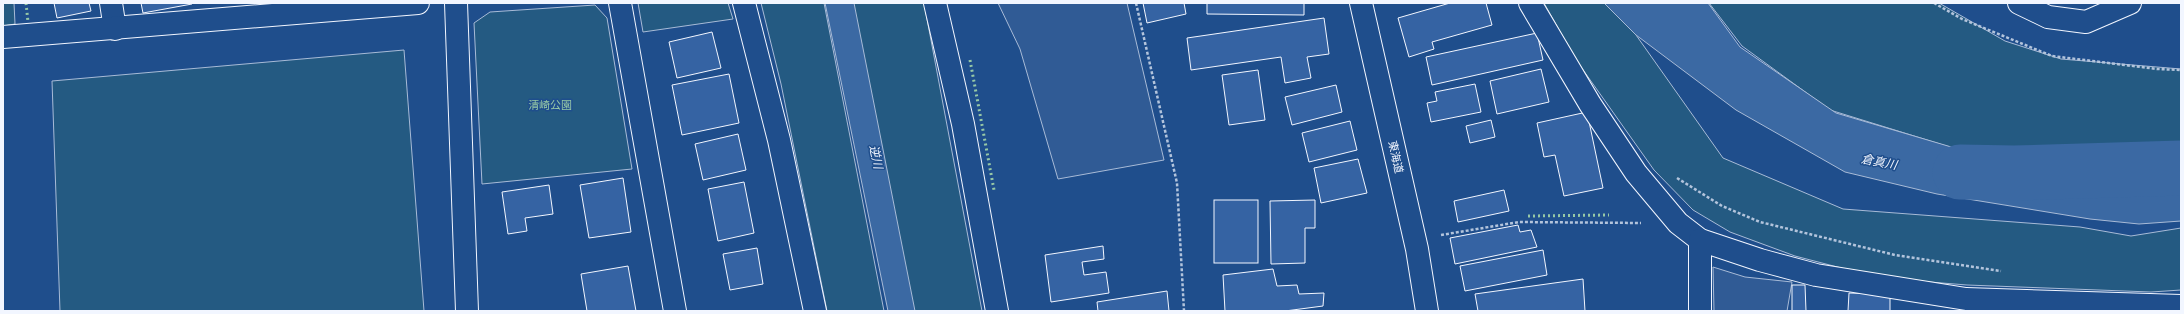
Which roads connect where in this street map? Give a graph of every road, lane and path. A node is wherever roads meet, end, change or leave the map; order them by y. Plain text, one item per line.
1 (111, 3) edge
2 (418, 3) edge
3 (456, 3) edge
4 (620, 3) edge
5 (744, 3) edge
6 (935, 3) edge
7 (1136, 3) edge
8 (1362, 3) edge
9 (1530, 3) edge
10 (1934, 3) edge
11 (2019, 3) edge
12 (2130, 3) edge
13 (281, 9) edge
14 (115, 29) junction
15 (3, 37) edge
16 (2181, 70) edge
17 (1672, 175) dead end
18 (1678, 223) junction
19 (1435, 236) dead end
20 (1700, 240) junction
21 (2002, 271) dead end
22 (2181, 306) edge
23 (2128, 308) edge
24 (467, 311) edge
25 (675, 311) edge
26 (815, 311) edge
27 (998, 311) edge
28 (1184, 311) edge
29 (1426, 311) edge
30 (1700, 311) edge

1 - 14 street
2 - 13 street
3 - 24 street
4 - 25 street
5 - 26 street
6 - 27 street
7 - 28 path
8 - 29 street, 東海道
9 - 18 street
10 - 16 path
11 - 12 street
13 - 14 street
14 - 15 street
17 - 21 path
18 - 19 path
18 - 20 street
20 - 23 street
20 - 30 street
22 - 23 street

